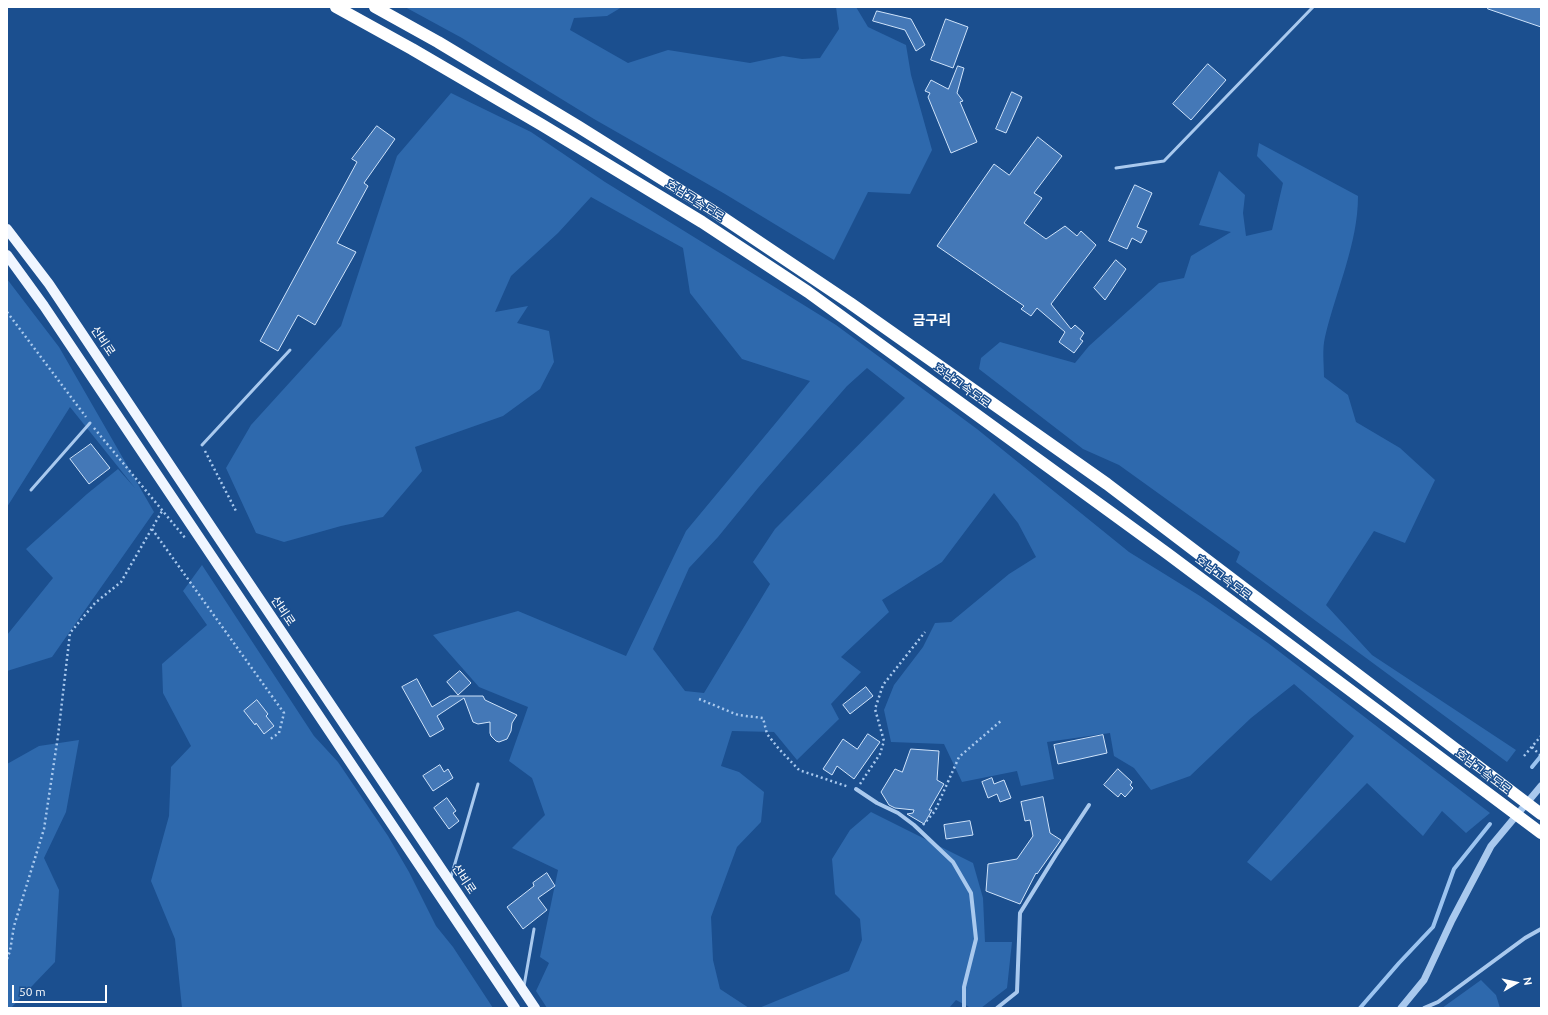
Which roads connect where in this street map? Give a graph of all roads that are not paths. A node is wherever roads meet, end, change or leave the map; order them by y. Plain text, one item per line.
1 (336, 7) edge
2 (375, 7) edge
3 (1313, 7) edge
4 (1116, 168) dead end
5 (7, 229) edge
6 (7, 255) edge
7 (290, 350) dead end
8 (90, 423) road end
9 (202, 445) road end
10 (31, 490) dead end
11 (478, 784) dead end
12 (1541, 786) edge
13 (856, 789) road end
14 (1089, 805) dead end
15 (1541, 814) edge
16 (1541, 833) edge
17 (450, 881) junction
18 (534, 929) dead end
19 (1541, 929) edge
20 (523, 990) junction
21 (515, 1008) edge
22 (535, 1008) edge
23 (964, 1008) edge
24 (997, 1008) edge
25 (1402, 1008) edge
26 (1424, 1008) edge

1 - 16 highway, 호남고속도로
2 - 15 highway, 호남고속도로
3 - 4 lane
5 - 17 main road, 선비로
6 - 21 main road
7 - 9 lane
8 - 10 lane
11 - 17 lane
12 - 25 street
13 - 23 street
14 - 24 street
17 - 20 main road, 선비로
18 - 20 lane
19 - 26 street
20 - 22 main road, 선비로

